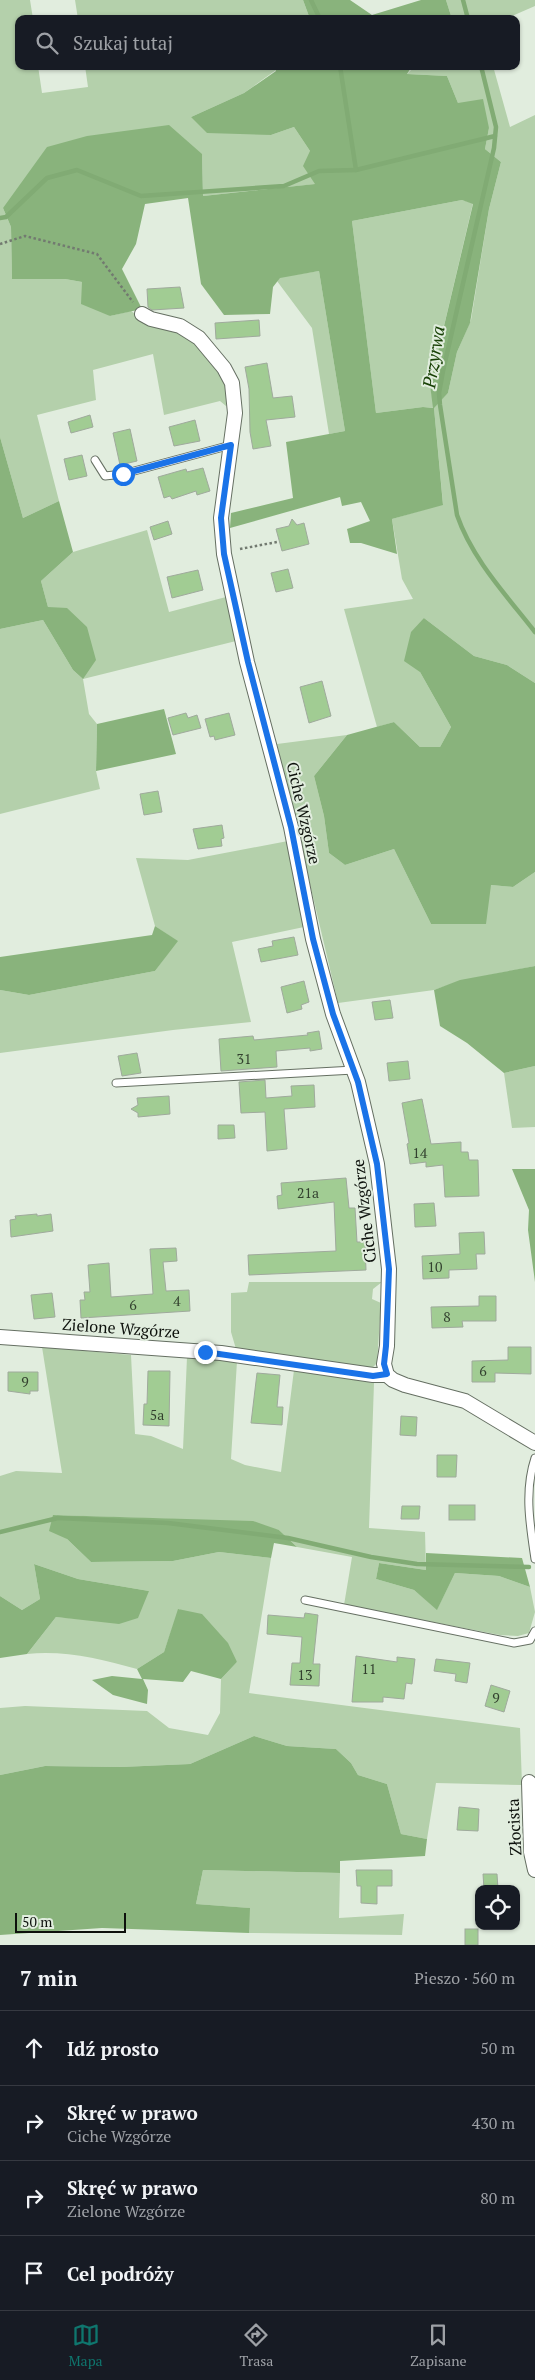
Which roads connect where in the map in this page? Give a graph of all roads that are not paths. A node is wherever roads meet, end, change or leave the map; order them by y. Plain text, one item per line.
1 (142, 314) road end
2 (231, 445) junction
3 (95, 460) dead end
4 (354, 1070) junction
5 (116, 1083) dead end
6 (0, 1337) edge
7 (387, 1374) junction
8 (535, 1443) edge
9 (535, 1458) edge
10 (535, 1559) edge
11 (305, 1600) dead end
12 (535, 1631) edge
13 (529, 1782) dead end
14 (535, 1870) edge

1 - 2 street, Ciche Wzgórze
2 - 3 lane
2 - 4 street, Ciche Wzgórze
4 - 5 lane
4 - 7 street, Ciche Wzgórze
6 - 7 street, Zielone Wzgórze
7 - 8 street
9 - 10 lane
11 - 12 lane
13 - 14 street, Złocista

